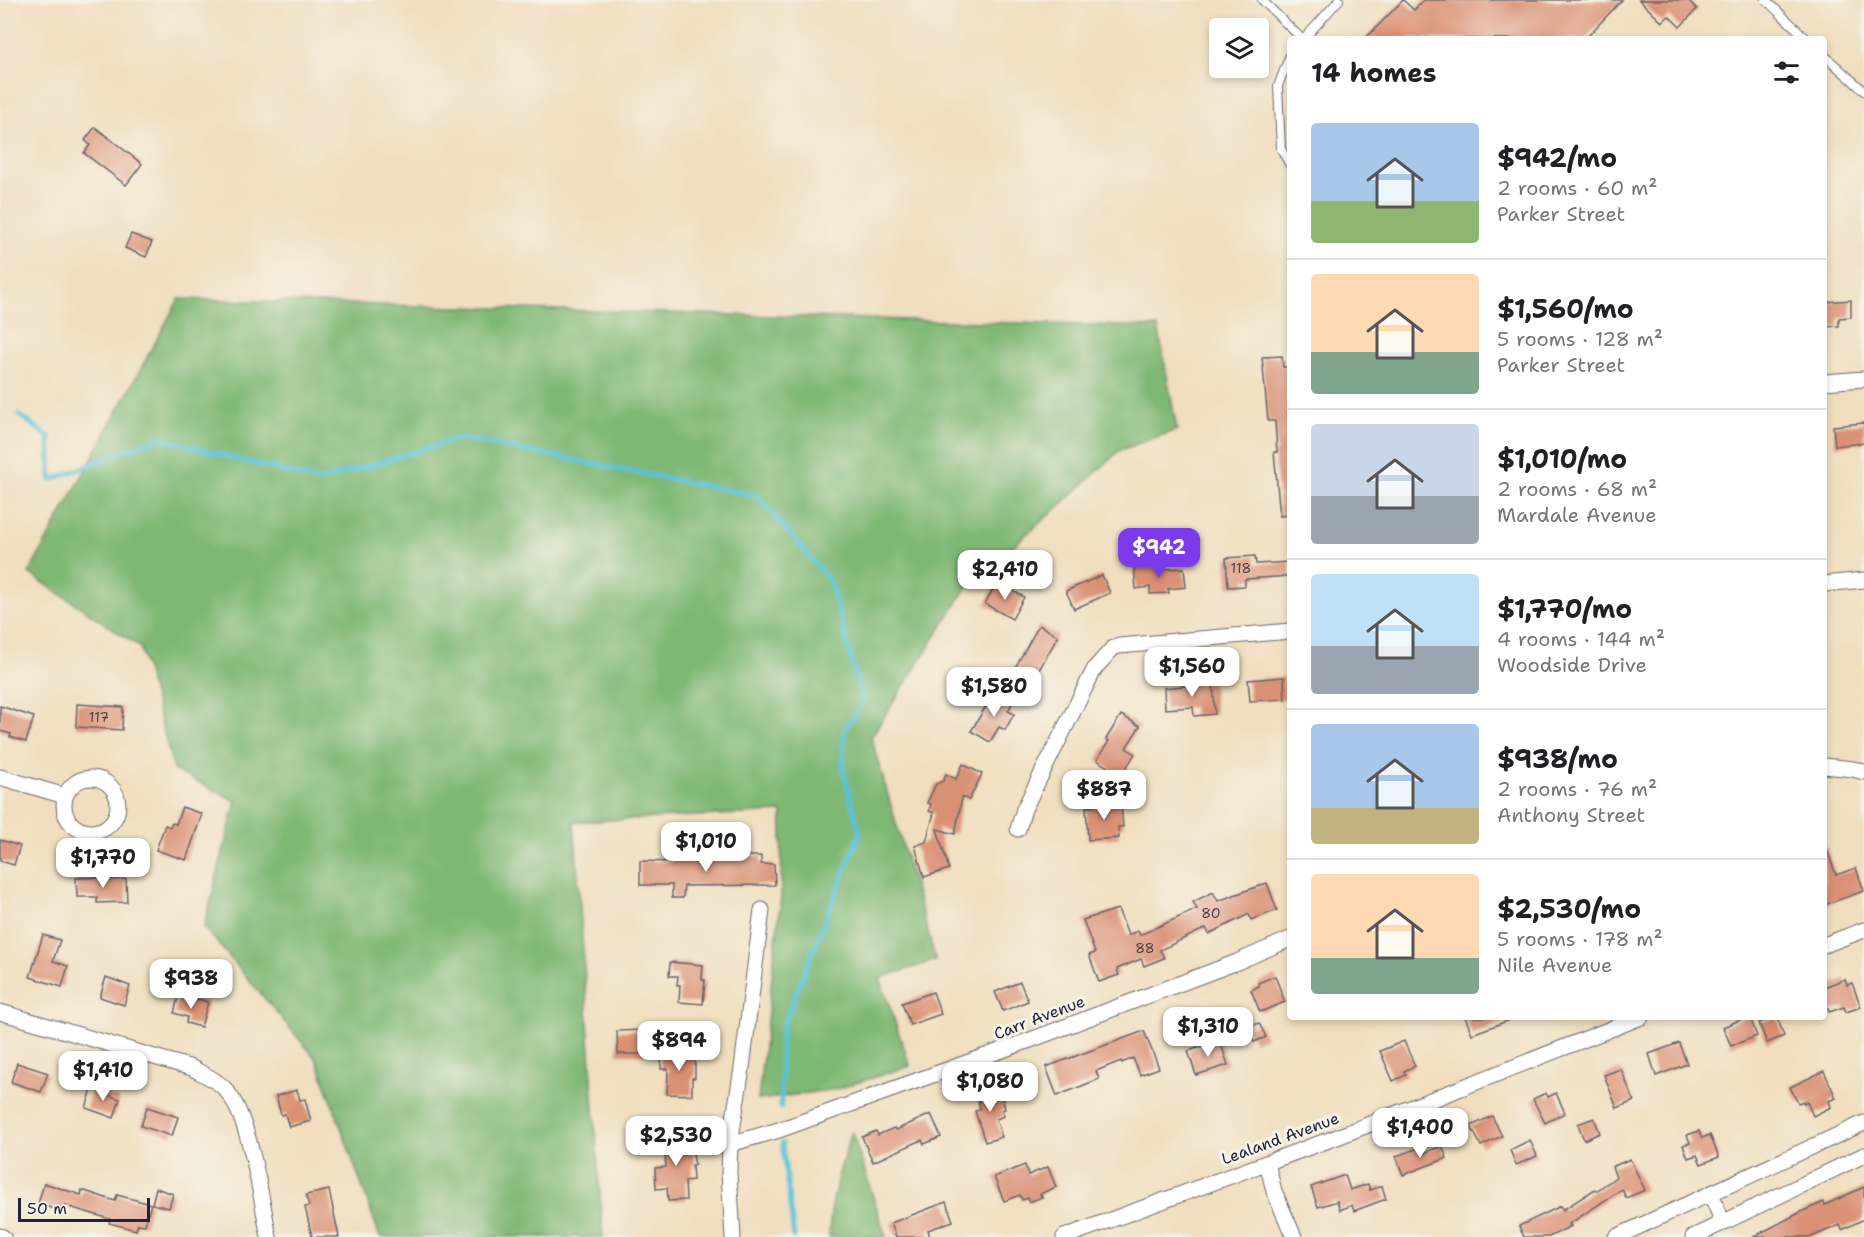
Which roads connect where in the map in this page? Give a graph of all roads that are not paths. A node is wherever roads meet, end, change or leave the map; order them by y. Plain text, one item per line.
1 (1262, 0) edge
2 (1339, 0) edge
3 (1766, 0) edge
4 (1300, 36) edge
5 (1306, 36) edge
6 (1804, 36) edge
7 (1827, 58) edge
8 (1287, 63) edge
9 (1864, 91) edge
10 (1287, 160) edge
11 (1864, 379) edge
12 (1827, 382) edge
13 (1864, 580) edge
14 (1827, 584) edge
15 (1287, 631) edge
16 (1827, 766) edge
17 (1864, 772) edge
18 (0, 777) edge
19 (65, 796) dead end
20 (1018, 829) dead end
21 (762, 910) dead end
22 (1864, 930) edge
23 (1287, 940) edge
24 (1827, 944) edge
25 (0, 1012) edge
26 (1633, 1020) edge
27 (1864, 1123) edge
28 (730, 1144) junction
29 (1864, 1155) edge
30 (1267, 1163) junction
31 (1712, 1194) junction
32 (1723, 1223) junction
33 (269, 1237) edge
34 (733, 1237) edge
35 (1064, 1237) edge
36 (1294, 1237) edge
37 (1616, 1237) edge
38 (1693, 1237) edge

1 - 4 lane
2 - 5 lane
3 - 6 lane
7 - 9 lane
8 - 10 lane
11 - 12 street
13 - 14 street
15 - 20 street
16 - 17 street
18 - 19 street
21 - 28 street
22 - 24 street
23 - 28 street, Carr Avenue
25 - 33 street
26 - 30 street, Lealand Avenue
27 - 31 street
28 - 34 street
29 - 32 street
30 - 35 street, Lealand Avenue
30 - 36 street
31 - 32 street
31 - 37 street
32 - 38 street

